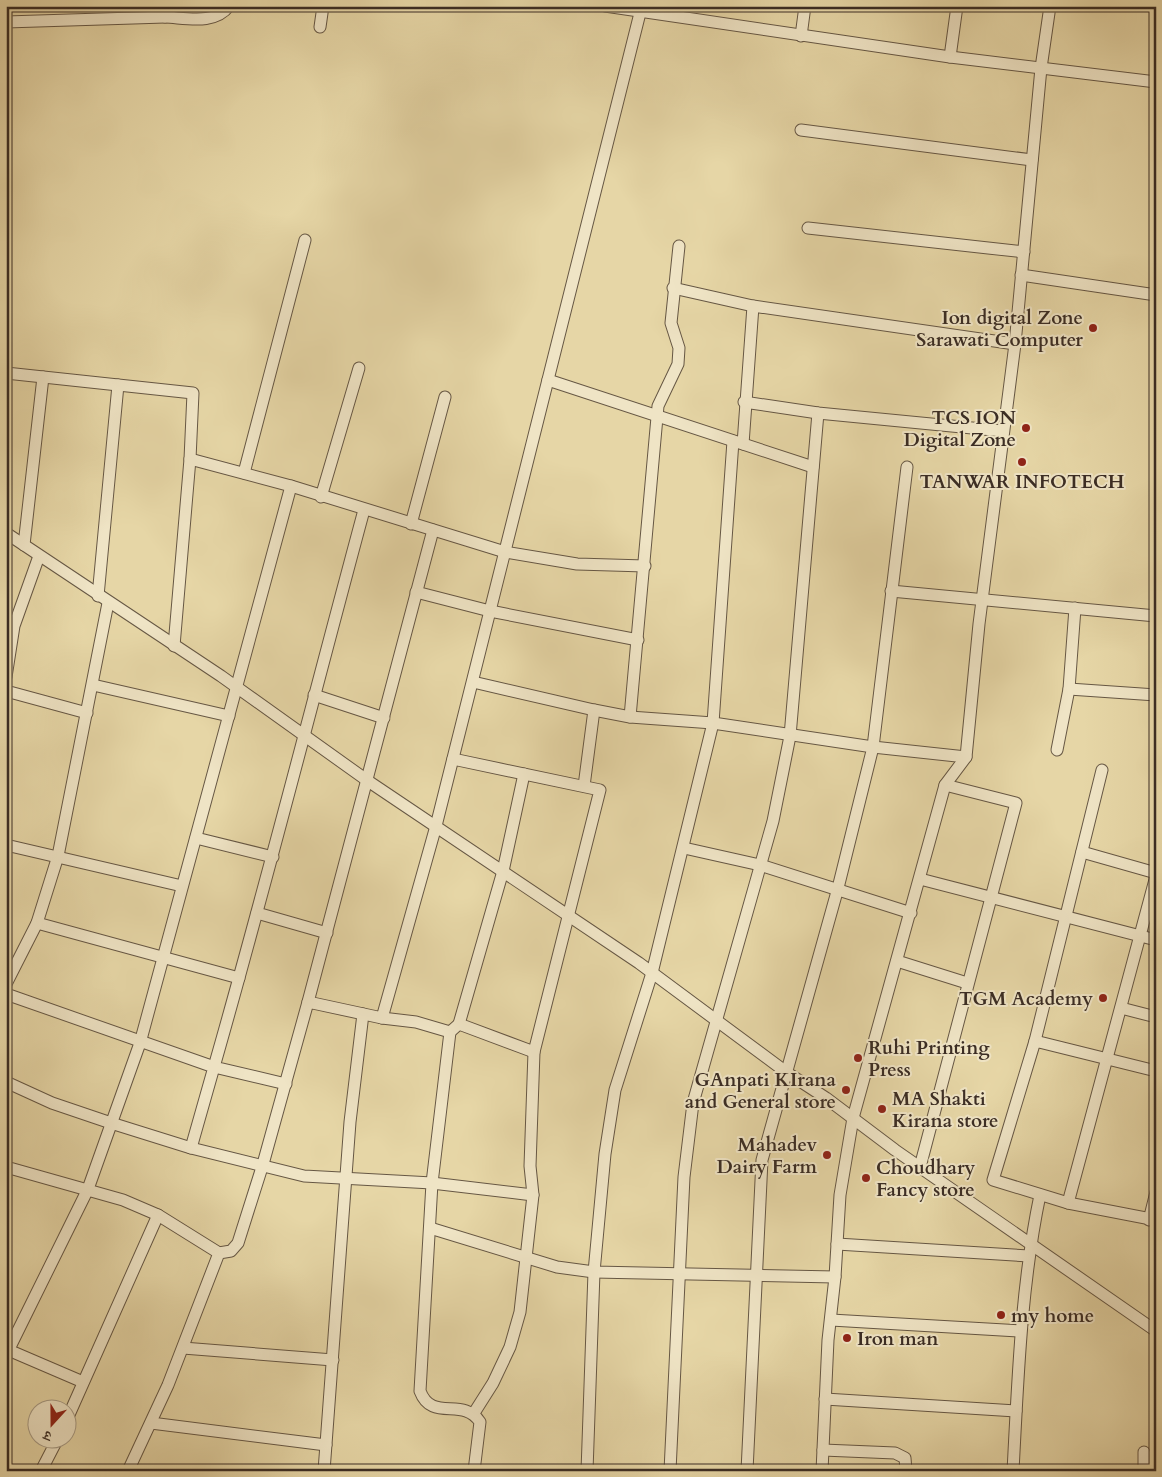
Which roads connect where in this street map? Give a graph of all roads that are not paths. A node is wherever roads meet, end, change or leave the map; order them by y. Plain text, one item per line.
1 (172, 6) edge
2 (229, 6) edge
3 (323, 6) edge
4 (605, 6) edge
5 (805, 6) edge
6 (957, 6) edge
7 (1050, 6) edge
8 (640, 13) junction
9 (165, 17) junction
10 (6, 22) edge
11 (320, 27) dead end
12 (801, 36) junction
13 (950, 57) junction
14 (1041, 68) junction
15 (1156, 82) edge
16 (802, 130) dead end
17 (1032, 160) junction
18 (808, 228) dead end
19 (306, 240) dead end
20 (678, 246) dead end
21 (1024, 252) junction
22 (1021, 275) junction
23 (673, 288) junction
24 (1156, 295) edge
25 (753, 306) junction
26 (1015, 344) junction
27 (359, 368) dead end
28 (6, 373) edge
29 (42, 377) junction
30 (548, 380) junction
31 (118, 385) junction
32 (445, 397) dead end
33 (744, 402) junction
34 (818, 413) junction
35 (657, 416) junction
36 (1003, 431) junction
37 (738, 442) junction
38 (190, 459) junction
39 (813, 466) junction
40 (907, 467) dead end
41 (244, 473) junction
42 (291, 486) junction
43 (321, 497) junction
44 (364, 510) junction
45 (411, 524) junction
46 (433, 530) junction
47 (6, 533) edge
48 (24, 545) junction
49 (505, 552) junction
50 (39, 556) junction
51 (645, 566) junction
52 (891, 591) junction
53 (416, 592) junction
54 (98, 596) junction
55 (982, 599) junction
56 (108, 603) junction
57 (1075, 608) junction
58 (490, 611) junction
59 (1156, 616) edge
60 (11, 620) edge
61 (638, 640) junction
62 (174, 646) junction
63 (6, 677) edge
64 (473, 682) junction
65 (93, 685) junction
66 (236, 688) junction
67 (1069, 689) junction
68 (6, 691) edge
69 (314, 695) junction
70 (1156, 695) edge
71 (594, 710) junction
72 (87, 713) junction
73 (229, 716) junction
74 (630, 717) junction
75 (384, 718) junction
76 (712, 723) junction
77 (303, 734) junction
78 (790, 736) junction
79 (873, 747) junction
80 (1057, 750) dead end
81 (966, 756) junction
82 (453, 759) junction
83 (1102, 770) dead end
84 (524, 774) junction
85 (368, 781) junction
86 (945, 785) junction
87 (584, 786) junction
88 (436, 826) junction
89 (196, 838) junction
90 (6, 845) edge
91 (684, 848) junction
92 (1082, 852) junction
93 (58, 856) junction
94 (273, 857) junction
95 (760, 865) junction
96 (503, 871) junction
97 (1156, 875) edge
98 (920, 879) junction
99 (182, 886) junction
100 (838, 888) junction
101 (991, 898) junction
102 (257, 913) junction
103 (911, 913) junction
104 (570, 916) junction
105 (1067, 917) junction
106 (37, 923) junction
107 (327, 933) junction
108 (1140, 936) junction
109 (1156, 940) edge
110 (164, 958) junction
111 (897, 961) junction
112 (652, 973) junction
113 (239, 978) junction
114 (967, 983) junction
115 (6, 984) edge
116 (6, 994) edge
117 (308, 1002) junction
118 (1121, 1008) junction
119 (363, 1014) junction
120 (1156, 1017) edge
121 (382, 1018) junction
122 (716, 1020) junction
123 (459, 1024) junction
124 (450, 1032) junction
125 (1035, 1040) junction
126 (140, 1043) junction
127 (534, 1052) junction
128 (1108, 1059) junction
129 (214, 1067) junction
130 (1156, 1071) edge
131 (786, 1072) junction
132 (6, 1082) edge
133 (286, 1084) junction
134 (853, 1118) junction
135 (111, 1123) junction
136 (191, 1148) junction
137 (263, 1164) junction
138 (6, 1167) edge
139 (920, 1167) junction
140 (346, 1178) junction
141 (432, 1184) junction
142 (88, 1189) junction
143 (1156, 1192) edge
144 (533, 1195) junction
145 (1040, 1195) junction
146 (1068, 1203) junction
147 (158, 1215) junction
148 (1152, 1220) edge
149 (430, 1228) junction
150 (1030, 1242) junction
151 (837, 1244) junction
152 (219, 1253) junction
153 (1029, 1256) junction
154 (528, 1258) junction
155 (594, 1272) junction
156 (679, 1274) junction
157 (757, 1275) junction
158 (836, 1277) junction
159 (831, 1320) junction
160 (1020, 1331) junction
161 (1156, 1331) edge
162 (182, 1348) junction
163 (7, 1351) edge
164 (333, 1360) junction
165 (83, 1382) junction
166 (826, 1399) junction
167 (75, 1400) edge
168 (1016, 1411) junction
169 (474, 1413) junction
170 (151, 1422) junction
171 (326, 1445) junction
172 (52, 1450) edge
173 (823, 1450) junction
174 (1144, 1452) dead end
175 (41, 1471) edge
176 (128, 1471) edge
177 (324, 1471) edge
178 (474, 1471) edge
179 (587, 1471) edge
180 (670, 1471) edge
181 (747, 1471) edge
182 (822, 1471) edge
183 (906, 1471) edge
184 (1014, 1471) edge
185 (1144, 1471) edge

1 - 9 street
2 - 9 street
3 - 11 street
4 - 8 street
5 - 12 street
6 - 13 street
7 - 14 street
8 - 12 street
8 - 30 street
9 - 10 street
12 - 13 street
13 - 14 street
14 - 15 street
14 - 17 street
16 - 17 street
17 - 21 street
18 - 21 street
19 - 41 street
20 - 23 street
21 - 22 street
22 - 24 street
22 - 26 street
23 - 25 street
23 - 35 street
25 - 26 street
25 - 33 street
26 - 36 street
27 - 43 street
28 - 29 street
29 - 31 street
29 - 48 street
30 - 35 street
30 - 49 street
31 - 38 street
31 - 54 street
32 - 45 street
33 - 34 street
33 - 37 street
34 - 36 street
34 - 39 street
35 - 37 street
35 - 51 street
36 - 55 street
37 - 39 street
37 - 76 street
38 - 41 street
38 - 62 street
39 - 78 street
40 - 52 street
41 - 42 street
42 - 43 street
42 - 66 street
43 - 44 street
44 - 45 street
44 - 69 street
45 - 46 street
46 - 49 street
46 - 53 street
47 - 48 street
48 - 50 street
49 - 51 street
49 - 58 street
50 - 54 street
50 - 60 street
51 - 61 street
52 - 55 street
52 - 79 street
53 - 58 street
53 - 75 street
54 - 56 street
55 - 57 street
55 - 81 street
56 - 62 street
56 - 65 street
57 - 59 street
57 - 67 street
58 - 61 street
58 - 64 street
60 - 63 street
61 - 74 street
62 - 66 street
64 - 71 street
64 - 82 street
65 - 72 street
65 - 73 street
66 - 73 street
66 - 77 street
67 - 70 street
67 - 80 street
68 - 72 street
69 - 75 street
69 - 77 street
71 - 74 street
71 - 87 street
72 - 93 street
73 - 89 street
74 - 76 street
75 - 85 street
76 - 78 street
76 - 91 street
77 - 85 street
77 - 94 street
78 - 79 street
78 - 95 street
79 - 81 street
79 - 100 street
81 - 86 street
82 - 84 street
82 - 88 street
83 - 92 street
84 - 87 street
84 - 96 street
85 - 88 street
85 - 107 street
86 - 98 street
86 - 101 street
87 - 104 street
88 - 96 street
88 - 121 street
89 - 94 street
89 - 99 street
90 - 93 street
91 - 95 street
91 - 112 street
92 - 97 street
92 - 105 street
93 - 99 street
93 - 106 street
94 - 102 street
95 - 100 street
95 - 122 street
96 - 104 street
96 - 123 street
97 - 108 street
98 - 101 street
98 - 103 street
99 - 110 street
100 - 103 street
100 - 131 street
101 - 105 street
101 - 114 street
102 - 107 street
102 - 113 street
103 - 111 street
104 - 112 street
104 - 127 street
105 - 108 street
105 - 125 street
106 - 110 street
106 - 115 street
107 - 117 street
108 - 109 street
108 - 118 street
110 - 113 street
110 - 126 street
111 - 114 street
111 - 134 street
112 - 122 street
112 - 155 street
113 - 129 street
114 - 139 street
116 - 126 street
117 - 119 street
117 - 133 street
118 - 120 street
118 - 128 street
119 - 121 street
119 - 140 street
121 - 124 street
122 - 131 street
122 - 156 street
123 - 124 street
123 - 127 street
124 - 141 street
125 - 128 street
125 - 145 street
126 - 129 street
126 - 135 street
127 - 144 street
128 - 130 street
128 - 146 street
129 - 133 street
129 - 136 street
131 - 134 street
131 - 157 street
132 - 135 street
133 - 137 street
134 - 139 street
134 - 151 street
135 - 136 street
135 - 142 street
136 - 137 street
137 - 140 street
137 - 152 street
138 - 142 street
139 - 150 street
140 - 141 street
140 - 164 street
141 - 144 street
141 - 149 street
142 - 147 street
142 - 163 street
143 - 148 street
144 - 154 street
145 - 146 street
145 - 150 street
146 - 148 street
147 - 152 street
147 - 165 street
149 - 154 street
149 - 169 street
150 - 153 street
150 - 161 street
151 - 153 street
151 - 158 street
152 - 162 street
153 - 160 street
154 - 155 street
154 - 169 street
155 - 156 street
155 - 179 street
156 - 157 street
156 - 180 street
157 - 158 street
157 - 181 street
158 - 159 street
159 - 160 street
159 - 166 street
160 - 168 street
162 - 164 street
162 - 170 street
163 - 165 street
164 - 171 street
165 - 167 street
166 - 168 street
166 - 173 street
168 - 184 street
169 - 178 street
170 - 171 street
170 - 176 street
171 - 177 street
172 - 175 street
173 - 182 street
173 - 183 street
174 - 185 street

